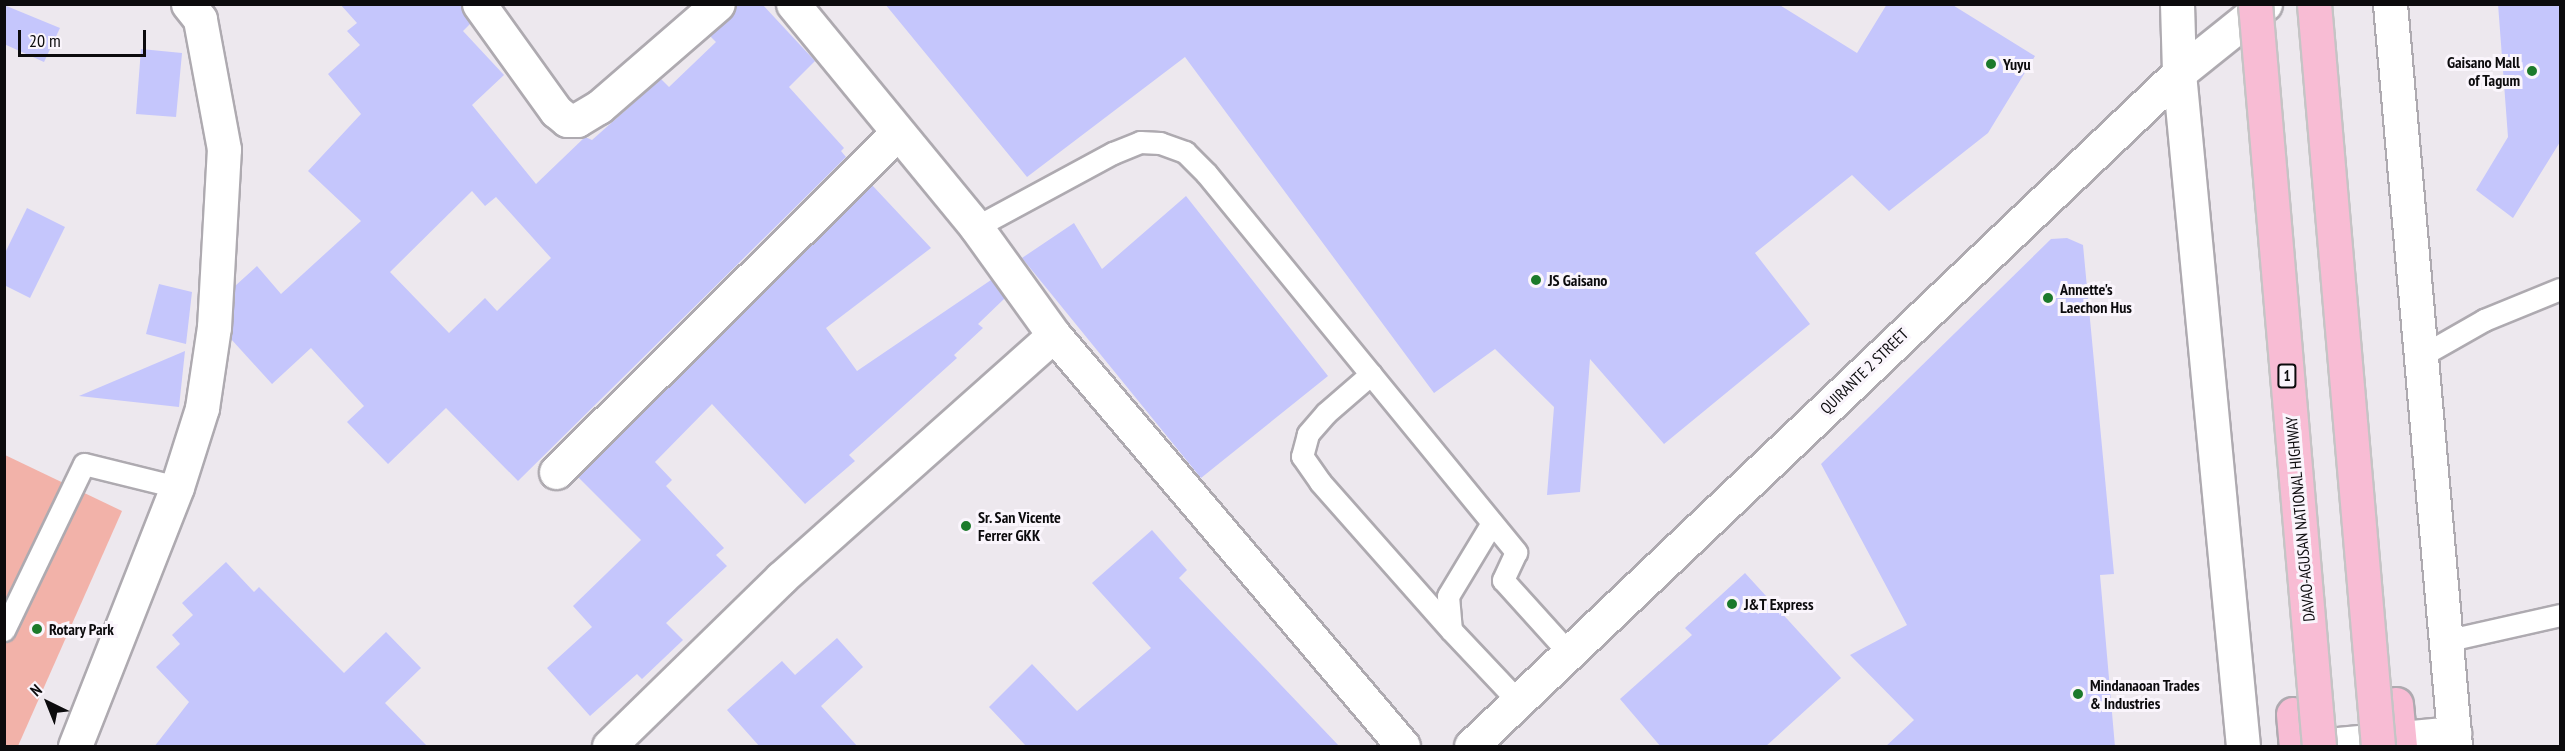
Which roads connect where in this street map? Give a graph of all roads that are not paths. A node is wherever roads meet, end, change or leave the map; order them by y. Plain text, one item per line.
1 (188, 4) edge
2 (480, 4) edge
3 (717, 4) edge
4 (793, 4) edge
5 (2176, 4) edge
6 (2255, 4) edge
7 (2265, 4) edge
8 (2314, 4) edge
9 (2390, 4) edge
10 (2179, 73) junction
11 (898, 132) junction
12 (976, 227) junction
13 (2560, 289) edge
14 (1054, 335) junction
15 (2421, 356) junction
16 (1371, 374) junction
17 (556, 472) dead end
18 (177, 487) junction
19 (1492, 523) junction
20 (2560, 615) edge
21 (4, 630) edge
22 (1451, 630) junction
23 (2445, 641) junction
24 (1568, 652) junction
25 (1518, 701) junction
26 (2396, 704) dead end
27 (2293, 714) dead end
28 (2454, 740) edge
29 (2392, 744) edge
30 (75, 747) edge
31 (609, 747) edge
32 (1403, 747) edge
33 (1471, 747) edge
34 (2243, 747) edge
35 (2296, 747) edge
36 (2318, 747) edge

1 - 18 street
2 - 3 street
4 - 11 street
5 - 10 street
6 - 36 highway, DAVAO-AGUSAN NATIONAL HIGHWAY / 1, bridge
7 - 10 street, QUIRANTE 2 STREET
8 - 29 highway, bridge
9 - 15 street
10 - 24 street, QUIRANTE 2 STREET
10 - 34 street
11 - 12 street
11 - 17 street
12 - 14 street
12 - 16 lane
13 - 15 lane
14 - 31 street
14 - 32 street
15 - 23 street
16 - 19 lane
16 - 22 lane
18 - 21 lane
18 - 30 street
19 - 22 lane
19 - 24 lane
20 - 23 lane
22 - 25 lane
23 - 28 street
24 - 25 street, QUIRANTE 2 STREET
25 - 33 street, QUIRANTE 2 STREET
26 - 29 highway
27 - 35 highway
28 - 29 street
29 - 36 street

